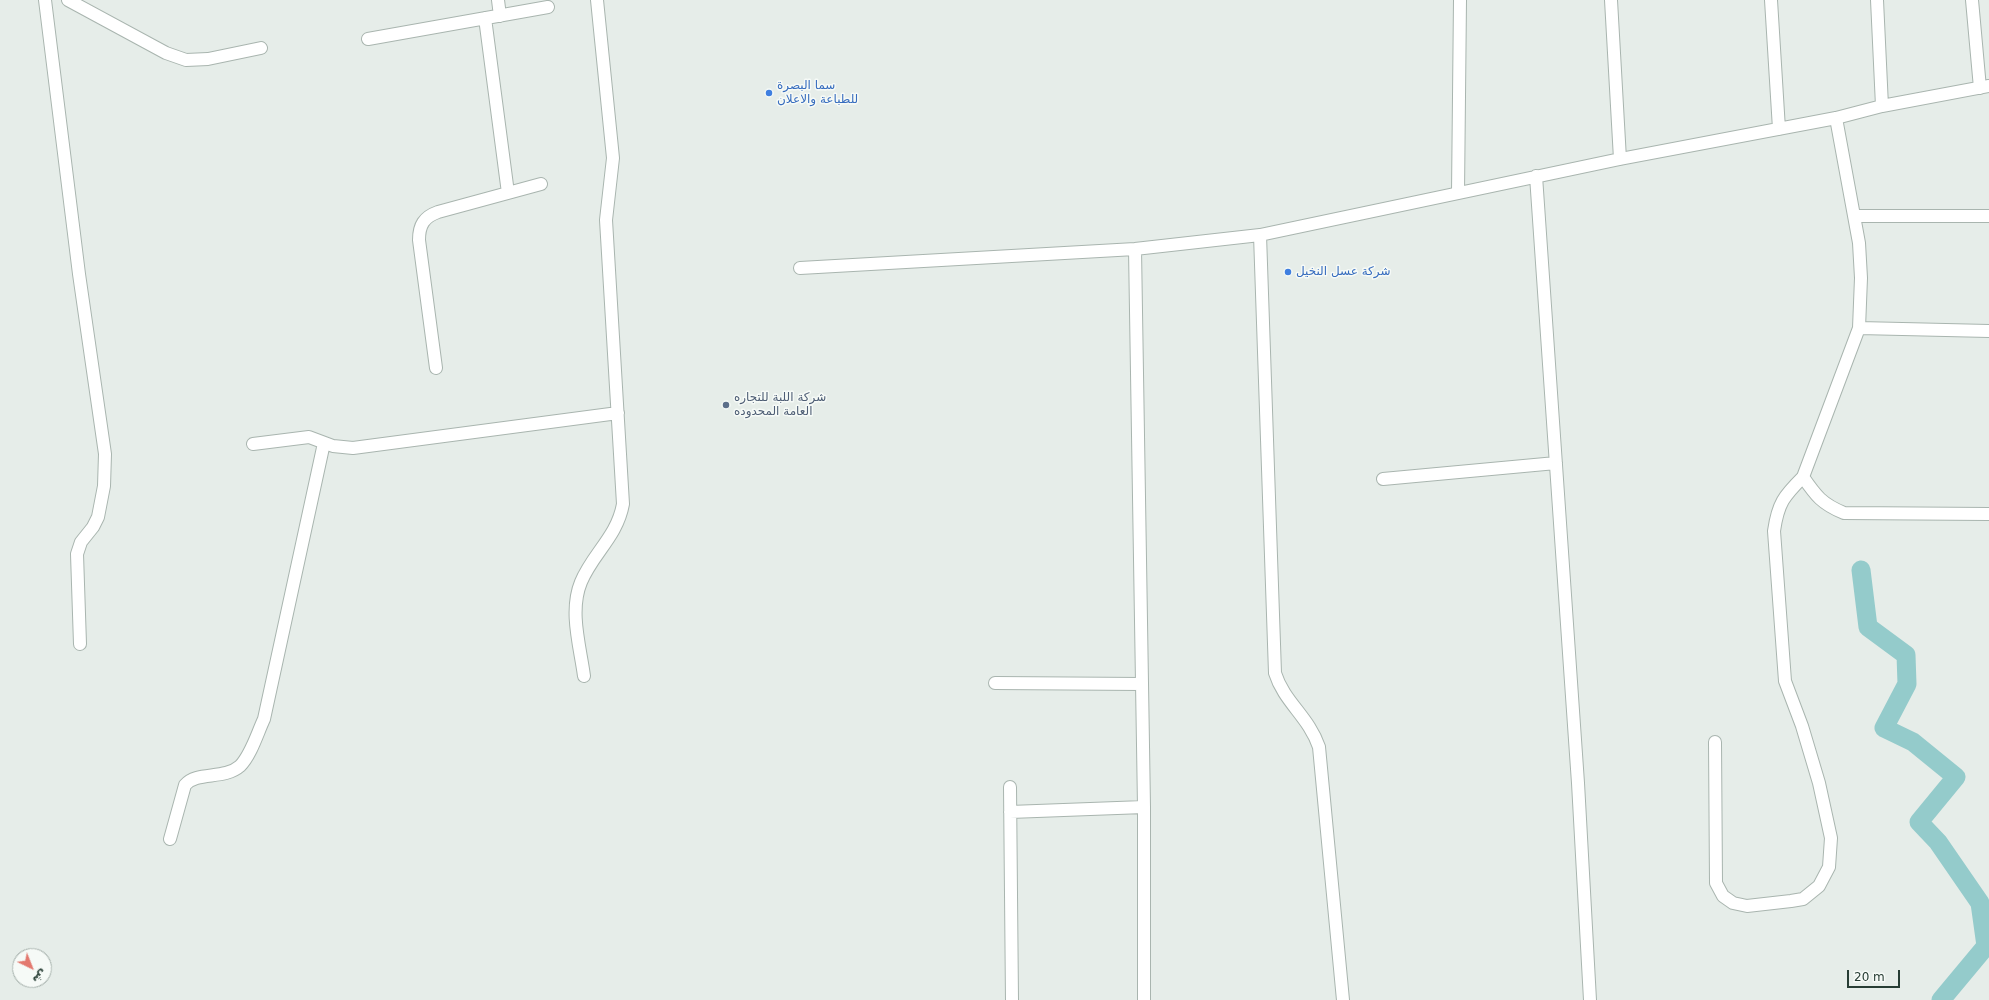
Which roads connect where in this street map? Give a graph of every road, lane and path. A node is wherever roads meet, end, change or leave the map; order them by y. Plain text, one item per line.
1 (45, 0) edge
2 (68, 0) edge
3 (498, 0) edge
4 (597, 0) edge
5 (1460, 0) edge
6 (1611, 0) edge
7 (1772, 0) edge
8 (1877, 0) edge
9 (1972, 0) edge
10 (548, 7) dead end
11 (500, 16) junction
12 (486, 18) junction
13 (368, 39) dead end
14 (261, 48) dead end
15 (1984, 87) edge
16 (1882, 106) junction
17 (1836, 118) junction
18 (1779, 129) junction
19 (1620, 158) junction
20 (1536, 176) junction
21 (540, 184) dead end
22 (508, 193) junction
23 (1458, 193) junction
24 (1854, 216) junction
25 (1989, 216) edge
26 (1260, 235) junction
27 (1135, 249) junction
28 (800, 268) dead end
29 (1859, 328) junction
30 (1989, 331) edge
31 (436, 368) dead end
32 (618, 413) junction
33 (324, 443) junction
34 (253, 444) dead end
35 (1556, 463) junction
36 (1803, 477) junction
37 (1383, 479) dead end
38 (1989, 514) edge
39 (80, 644) dead end
40 (584, 676) dead end
41 (995, 683) dead end
42 (1142, 684) junction
43 (1715, 742) dead end
44 (1010, 787) dead end
45 (1144, 807) junction
46 (1010, 812) junction
47 (170, 839) dead end
48 (1012, 1000) edge
49 (1144, 1000) edge
50 (1343, 1000) edge
51 (1590, 1000) edge

1 - 39 street
2 - 14 street
3 - 11 street
4 - 32 street
5 - 23 street
6 - 19 street
7 - 18 street
8 - 16 street
9 - 15 street
10 - 11 street
11 - 12 street
12 - 13 street
12 - 22 street
15 - 16 street
16 - 17 street
17 - 18 street
17 - 24 street
18 - 19 street
19 - 20 street
20 - 23 street
20 - 35 street
21 - 22 street
22 - 31 street
23 - 26 street
24 - 25 street
24 - 29 street
26 - 27 street
26 - 50 street
27 - 28 street
27 - 42 street
29 - 30 street
29 - 36 street
32 - 33 street
32 - 40 street
33 - 34 street
33 - 47 street
35 - 37 street
35 - 51 street
36 - 38 street
36 - 43 street
41 - 42 street
42 - 45 street
44 - 46 street
45 - 46 street
45 - 49 street
46 - 48 street

